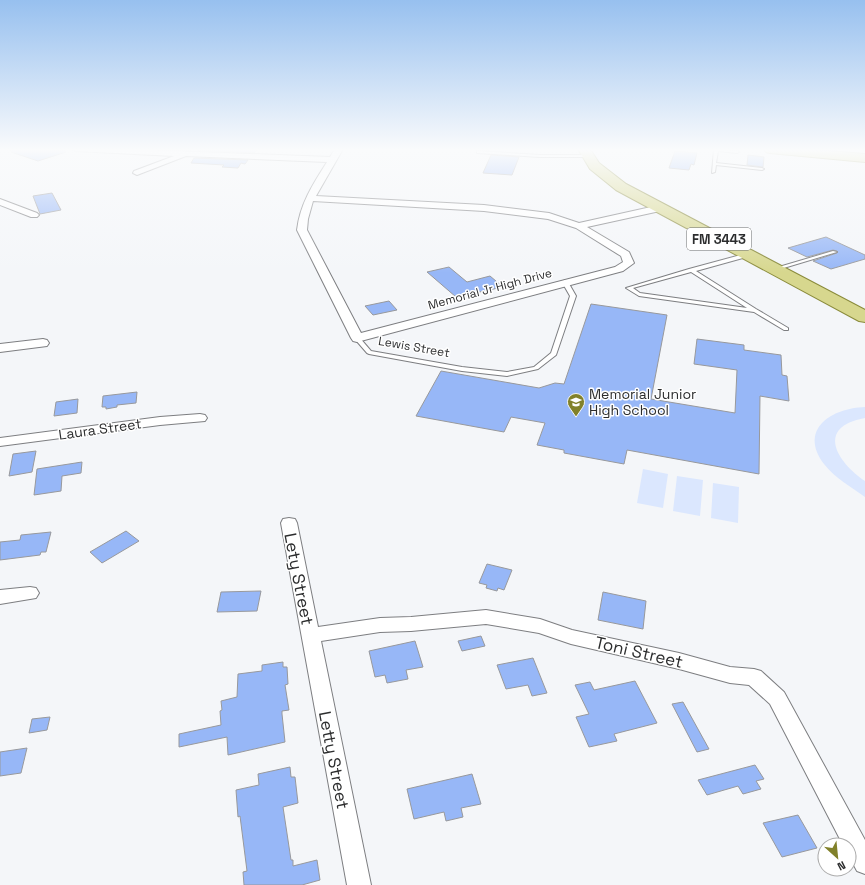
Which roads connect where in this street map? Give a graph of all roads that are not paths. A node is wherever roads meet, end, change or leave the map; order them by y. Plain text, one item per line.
1 (314, 190) edge
2 (626, 190) edge
3 (310, 198) junction
4 (0, 202) edge
5 (660, 208) junction
6 (34, 215) dead end
7 (579, 226) junction
8 (835, 252) dead end
9 (749, 255) junction
10 (775, 269) junction
11 (691, 270) junction
12 (565, 282) junction
13 (756, 311) junction
14 (864, 316) edge
15 (786, 329) dead end
16 (357, 338) junction
17 (43, 343) dead end
18 (0, 348) edge
19 (200, 418) dead end
20 (0, 442) edge
21 (289, 523) dead end
22 (30, 593) dead end
23 (0, 596) edge
24 (310, 635) junction
25 (865, 863) edge
26 (359, 885) edge

1 - 3 street, Lewis Street
2 - 5 main road, FM 3443
3 - 7 street
3 - 16 street, Lewis Street
4 - 6 street
5 - 7 street
5 - 9 main road, FM 3443
7 - 12 street, Memorial Jr High Drive
8 - 10 lane
9 - 10 main road, FM 3443
9 - 11 lane
10 - 14 main road, FM 3443
11 - 13 lane
11 - 13 lane
12 - 16 street, Memorial Jr High Drive
12 - 16 lane, Lewis Street
13 - 15 lane
17 - 18 street
19 - 20 street, Laura Street
21 - 24 street, Lety Street
22 - 23 street
24 - 25 street, Toni Street
24 - 26 street, Letty Street

